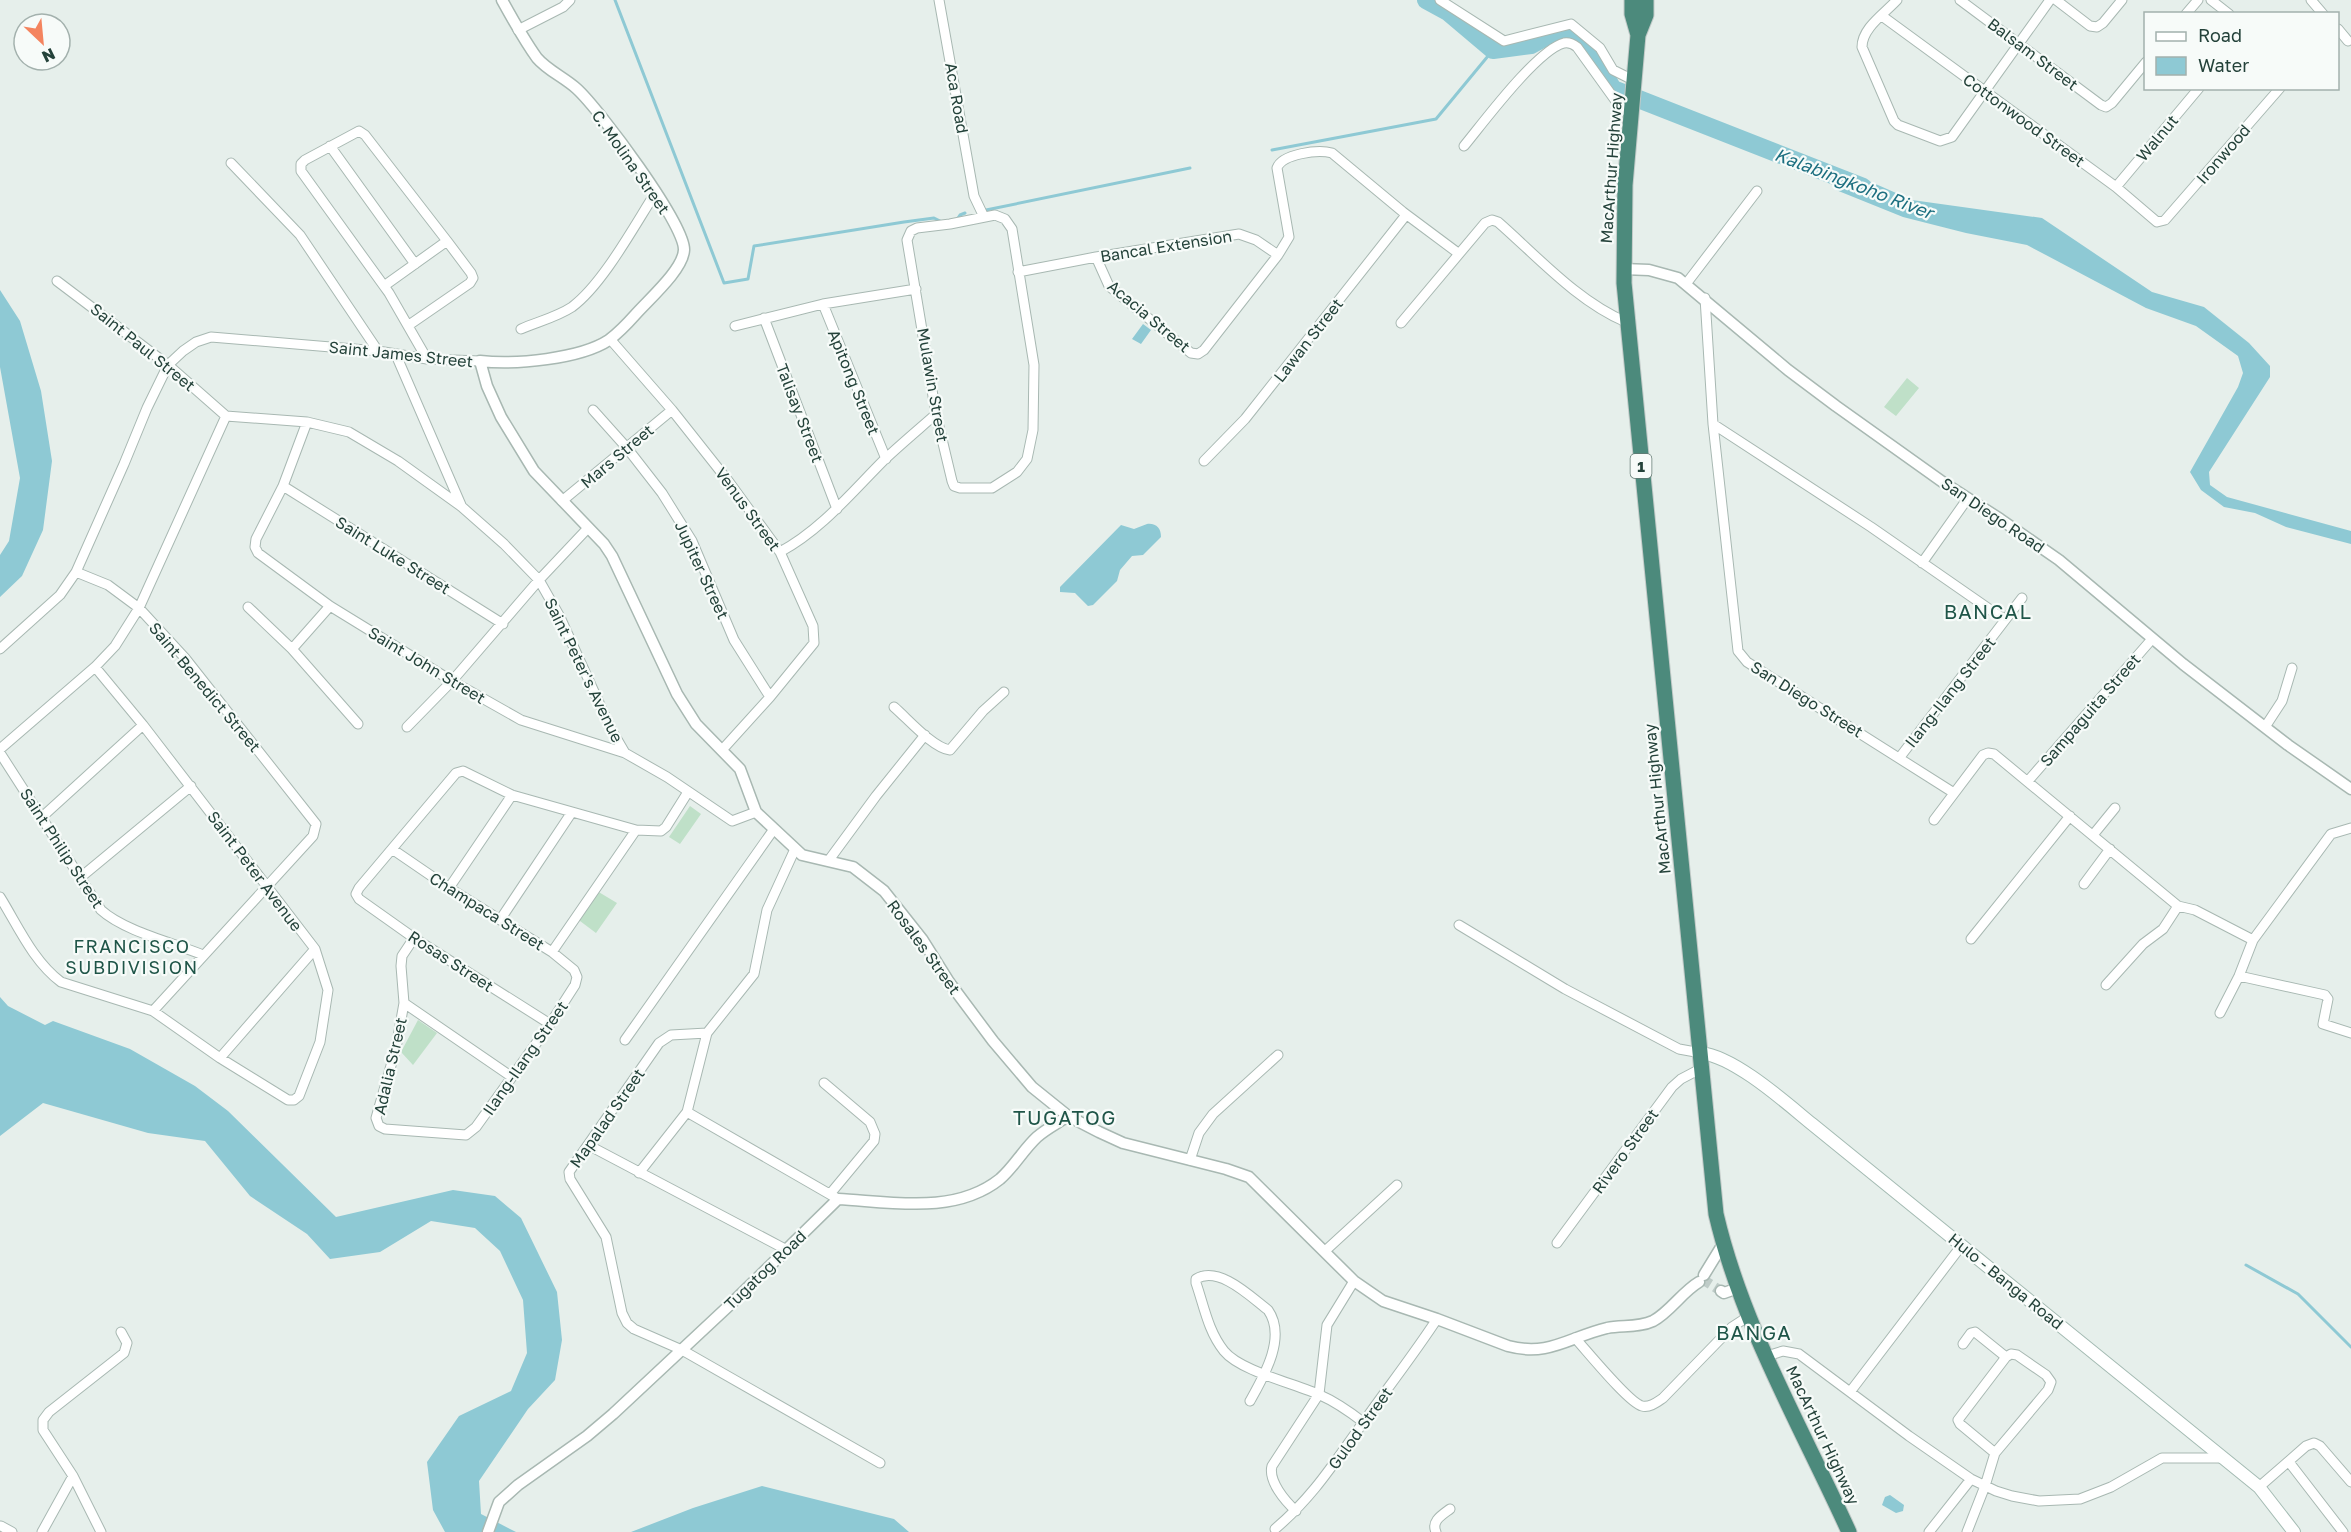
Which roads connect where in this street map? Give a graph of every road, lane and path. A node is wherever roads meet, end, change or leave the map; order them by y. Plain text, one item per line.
1 (502, 0) edge
2 (570, 0) edge
3 (939, 0) edge
4 (1440, 0) edge
5 (1632, 0) edge
6 (1647, 0) edge
7 (1897, 0) edge
8 (1960, 0) edge
9 (2050, 0) edge
10 (2055, 0) edge
11 (2122, 0) edge
12 (2198, 0) edge
13 (2211, 0) edge
14 (2311, 0) edge
15 (2188, 12) edge
16 (2226, 12) edge
17 (2321, 12) edge
18 (1882, 16) junction
19 (518, 30) junction
20 (2339, 31) edge
21 (1638, 35) junction
22 (2348, 41) dead end
23 (2019, 44) junction
24 (2144, 63) edge
25 (1635, 85) junction
26 (2197, 90) edge
27 (2278, 90) edge
28 (1984, 92) junction
29 (1633, 110) junction
30 (330, 146) junction
31 (1464, 146) dead end
32 (231, 163) dead end
33 (2116, 187) junction
34 (1757, 191) dead end
35 (656, 192) junction
36 (1406, 215) junction
37 (984, 217) junction
38 (2165, 220) joint
39 (447, 241) junction
40 (1458, 253) junction
41 (1278, 255) junction
42 (1096, 257) junction
43 (415, 264) junction
44 (1623, 269) junction
45 (1018, 272) junction
46 (57, 281) dead end
47 (1686, 284) junction
48 (384, 286) junction
49 (916, 289) junction
50 (1705, 298) junction
51 (823, 304) junction
52 (764, 318) junction
53 (1626, 322) junction
54 (1401, 323) dead end
55 (409, 325) junction
56 (735, 326) dead end
57 (521, 329) dead end
58 (610, 339) junction
59 (378, 351) junction
60 (396, 355) junction
61 (427, 359) junction
62 (480, 361) junction
63 (168, 365) junction
64 (594, 410) dead end
65 (672, 410) junction
66 (936, 414) junction
67 (226, 416) junction
68 (307, 422) junction
69 (1713, 424) junction
70 (627, 448) junction
71 (886, 459) junction
72 (1204, 461) dead end
73 (283, 486) junction
74 (1968, 498) junction
75 (562, 501) junction
76 (462, 507) junction
77 (837, 509) junction
78 (588, 528) junction
79 (780, 552) junction
80 (1922, 563) junction
81 (76, 572) junction
82 (539, 580) junction
83 (2022, 598) dead end
84 (330, 606) junction
85 (248, 607) dead end
86 (139, 608) junction
87 (2005, 620) junction
88 (503, 624) junction
89 (2152, 639) junction
90 (0, 649) edge
91 (292, 649) junction
92 (95, 667) junction
93 (2292, 669) dead end
94 (452, 681) junction
95 (1004, 692) dead end
96 (770, 697) junction
97 (894, 707) dead end
98 (358, 724) dead end
99 (143, 725) junction
100 (407, 727) dead end
101 (2265, 727) junction
102 (925, 735) junction
103 (722, 750) junction
104 (0, 751) edge
105 (625, 753) junction
106 (1900, 757) junction
107 (2028, 782) junction
108 (191, 786) junction
109 (2351, 789) edge
110 (688, 792) junction
111 (1954, 793) junction
112 (512, 795) junction
113 (2115, 808) dead end
114 (572, 812) junction
115 (756, 812) junction
116 (2070, 816) junction
117 (42, 817) junction
118 (1934, 820) dead end
119 (2351, 828) edge
120 (774, 829) junction
121 (636, 831) junction
122 (2093, 835) junction
123 (392, 849) junction
124 (795, 849) junction
125 (2110, 849) junction
126 (829, 860) junction
127 (81, 877) junction
128 (266, 884) junction
129 (2084, 884) dead end
130 (449, 888) junction
131 (0, 897) edge
132 (2178, 906) junction
133 (500, 920) junction
134 (1459, 925) dead end
135 (414, 938) junction
136 (1971, 939) dead end
137 (2253, 940) junction
138 (315, 949) junction
139 (552, 952) junction
140 (203, 955) junction
141 (2239, 976) junction
142 (577, 977) joint
143 (2106, 985) dead end
144 (404, 1003) junction
145 (153, 1011) junction
146 (2220, 1013) dead end
147 (550, 1024) junction
148 (707, 1033) junction
149 (2351, 1033) edge
150 (625, 1040) dead end
151 (1278, 1055) dead end
152 (220, 1058) junction
153 (1701, 1060) junction
154 (512, 1077) junction
155 (824, 1083) dead end
156 (687, 1112) junction
157 (1068, 1116) junction
158 (466, 1134) joint
159 (588, 1145) junction
160 (1190, 1160) junction
161 (639, 1173) junction
162 (1397, 1185) dead end
163 (834, 1196) junction
164 (1557, 1243) dead end
165 (1723, 1244) junction
166 (1962, 1245) junction
167 (787, 1250) junction
168 (1326, 1251) junction
169 (1354, 1281) junction
170 (1738, 1288) junction
171 (1721, 1291) tunnel mouth
172 (1749, 1316) junction
173 (1437, 1319) junction
174 (121, 1332) dead end
175 (1575, 1338) junction
176 (1963, 1344) dead end
177 (682, 1350) junction
178 (1767, 1356) junction
179 (2006, 1357) junction
180 (1265, 1374) junction
181 (1850, 1392) junction
182 (1319, 1394) junction
183 (1250, 1401) dead end
184 (1364, 1422) junction
185 (1995, 1453) junction
186 (2225, 1458) junction
187 (2289, 1462) junction
188 (880, 1463) dead end
189 (73, 1476) junction
190 (1971, 1479) junction
191 (2351, 1482) edge
192 (1985, 1486) junction
193 (2259, 1488) junction
194 (1450, 1509) dead end
195 (1296, 1511) junction
196 (0, 1526) edge
197 (1275, 1529) dead end
198 (12, 1532) edge
199 (42, 1532) edge
200 (101, 1532) edge
201 (488, 1532) edge
202 (1436, 1532) edge
203 (1849, 1532) edge
204 (1929, 1532) edge
205 (1967, 1532) edge
206 (2294, 1532) edge
207 (2343, 1532) edge

1 - 19 street, C. Molina Street
2 - 19 street
3 - 37 street, Aca Road
4 - 25 street
5 - 21 highway, MacArthur Highway / 1
6 - 21 highway, MacArthur Highway / 1
7 - 18 street
8 - 23 street, Balsam Street
9 - 23 street
10 - 11 street
12 - 15 street
13 - 16 street
14 - 17 street
18 - 28 street, Cottonwood Street
18 - 28 street
19 - 35 street, C. Molina Street
20 - 22 street
21 - 25 highway, MacArthur Highway / 1
23 - 24 street, Balsam Street
23 - 28 street
25 - 29 highway, MacArthur Highway / 1
26 - 33 street, Walnut
27 - 38 street, Ironwood
28 - 33 street, Cottonwood Street
29 - 31 street
29 - 44 highway, MacArthur Highway / 1
30 - 39 street
30 - 43 street
30 - 48 street
32 - 59 street
33 - 38 street, Cottonwood Street
34 - 47 street
35 - 57 street
35 - 58 street, C. Molina Street
36 - 40 street
36 - 41 street
36 - 72 street, Lawan Street
37 - 45 street
37 - 49 street
39 - 43 street
39 - 55 street
40 - 53 street
40 - 54 street
41 - 42 street, Bancal Extension
41 - 42 street, Acacia Street
42 - 45 street, Bancal Extension
43 - 48 street
44 - 47 street, San Diego Road
44 - 53 highway, MacArthur Highway / 1
45 - 66 street, Mulawin Street
46 - 63 street, Saint Paul Street
47 - 50 street, San Diego Road
48 - 55 street
49 - 51 street
49 - 66 street, Mulawin Street
50 - 69 street, San Diego Street
50 - 74 street, San Diego Road
51 - 52 street
51 - 71 street, Apitong Street
52 - 56 street
52 - 77 street, Talisay Street
53 - 153 highway, MacArthur Highway / 1
55 - 61 street
58 - 62 street, C. Molina Street
58 - 65 street, Venus Street
59 - 60 street, Saint James Street
59 - 63 street, Saint James Street
60 - 61 street, Saint James Street
60 - 76 street
61 - 62 street, Saint James Street
62 - 75 street, Saint James Street
63 - 67 street, Saint Paul Street
63 - 81 street, Saint James Street
64 - 70 street, Jupiter Street
65 - 70 street, Mars Street
65 - 79 street, Venus Street
66 - 71 street
67 - 68 street, Saint Peter's Avenue
67 - 86 street
68 - 73 street
68 - 76 street, Saint Peter's Avenue
69 - 80 street
69 - 106 street, San Diego Street
70 - 75 street, Mars Street
70 - 96 street, Jupiter Street
71 - 77 street
73 - 84 street, Saint John Street
73 - 88 street, Saint Luke Street
74 - 80 street
74 - 89 street, San Diego Road
75 - 78 street, Saint James Street
76 - 82 street, Saint Peter's Avenue
77 - 79 street
78 - 82 street
78 - 103 street, Saint James Street
79 - 96 street, Venus Street
80 - 87 street
81 - 86 street, Saint Benedict Street
81 - 90 street, Saint James Street
82 - 88 street
82 - 105 street, Saint Peter's Avenue
83 - 87 street, Ilang-Ilang Street
84 - 91 street
84 - 94 street, Saint John Street
85 - 91 street
86 - 92 street, Saint Philip Street
86 - 128 street, Saint Benedict Street
87 - 106 street, Ilang-Ilang Street
88 - 94 street
89 - 101 street, San Diego Road
89 - 107 street, Sampaguita Street
91 - 98 street
92 - 99 street, Saint Peter Avenue
92 - 104 street, Saint Philip Street
93 - 101 street
94 - 100 street
94 - 105 street, Saint John Street
95 - 102 street
96 - 103 street, Venus Street
97 - 102 street
99 - 108 street, Saint Peter Avenue
99 - 117 street
101 - 109 street, San Diego Road
102 - 126 street
103 - 115 street, Saint James Street
104 - 117 street, Saint Philip Street
105 - 110 street, Saint Peter's Avenue
106 - 111 street, San Diego Street
107 - 111 street
107 - 116 street
108 - 127 street
108 - 128 street, Saint Peter Avenue
110 - 115 street, Saint Peter's Avenue
110 - 121 street
111 - 118 street
112 - 114 street
112 - 123 street
112 - 130 street
113 - 122 street
114 - 121 street
114 - 133 street
115 - 120 street, Rosales Street
116 - 122 street
116 - 136 street
117 - 127 street, Saint Philip Street
119 - 137 street
120 - 124 street, Rosales Street
120 - 150 street
121 - 139 street
122 - 125 street
123 - 130 street, Champaca Street
123 - 135 street, Rosas Street
124 - 126 street, Rosales Street
124 - 148 street
125 - 129 street
125 - 132 street
126 - 157 street, Rosales Street
127 - 140 street, Saint Philip Street
128 - 138 street, Saint Peter Avenue
128 - 140 street
130 - 133 street, Champaca Street
131 - 145 street
132 - 137 street
132 - 143 street
133 - 139 street, Champaca Street
134 - 153 street
135 - 144 street, Adalia Street
135 - 147 street, Rosas Street
137 - 141 street
138 - 152 street
138 - 152 street, Saint Peter Avenue
139 - 142 street, Champaca Street
140 - 145 street
141 - 146 street
141 - 149 street
142 - 147 street, Ilang-Ilang Street
144 - 154 street
144 - 158 street, Adalia Street
145 - 152 street
147 - 154 street, Ilang-Ilang Street
148 - 156 street
148 - 159 street, Mapalad Street
151 - 160 street
153 - 164 street, Rivero Street
153 - 165 highway, MacArthur Highway / 1
153 - 166 main road, Hulo - Banga Road
154 - 158 street, Ilang-Ilang Street
155 - 163 street
156 - 161 street
156 - 163 street
157 - 160 street, Rosales Street
157 - 163 street
159 - 161 street
159 - 177 street, Mapalad Street
160 - 168 street, Rosales Street
161 - 167 street
162 - 168 street
163 - 167 street, Tugatog Road
165 - 170 highway, MacArthur Highway / 1
165 - 175 street, Rosales Street
166 - 181 street
166 - 186 main road, Hulo - Banga Road
167 - 177 street, Tugatog Road
168 - 169 street, Rosales Street
169 - 173 street, Rosales Street
169 - 182 street
170 - 171 street
170 - 172 highway, MacArthur Highway / 1
172 - 175 street
172 - 178 highway, MacArthur Highway / 1
173 - 175 street, Rosales Street
173 - 184 street, Gulod Street
174 - 189 street
176 - 179 street
177 - 188 street
177 - 201 street, Tugatog Road
178 - 181 street
178 - 203 highway, MacArthur Highway / 1
179 - 185 street
179 - 185 street
180 - 180 street
180 - 182 street
180 - 183 street
181 - 190 street
182 - 184 street
182 - 195 street
184 - 195 street, Gulod Street
185 - 192 street
186 - 192 street
186 - 193 main road, Hulo - Banga Road
187 - 191 street
187 - 193 street
187 - 207 street
189 - 199 street
189 - 200 street
190 - 192 street
190 - 204 street
192 - 205 street
193 - 206 main road, Hulo - Banga Road
194 - 202 street
195 - 197 street, Gulod Street
196 - 198 street

